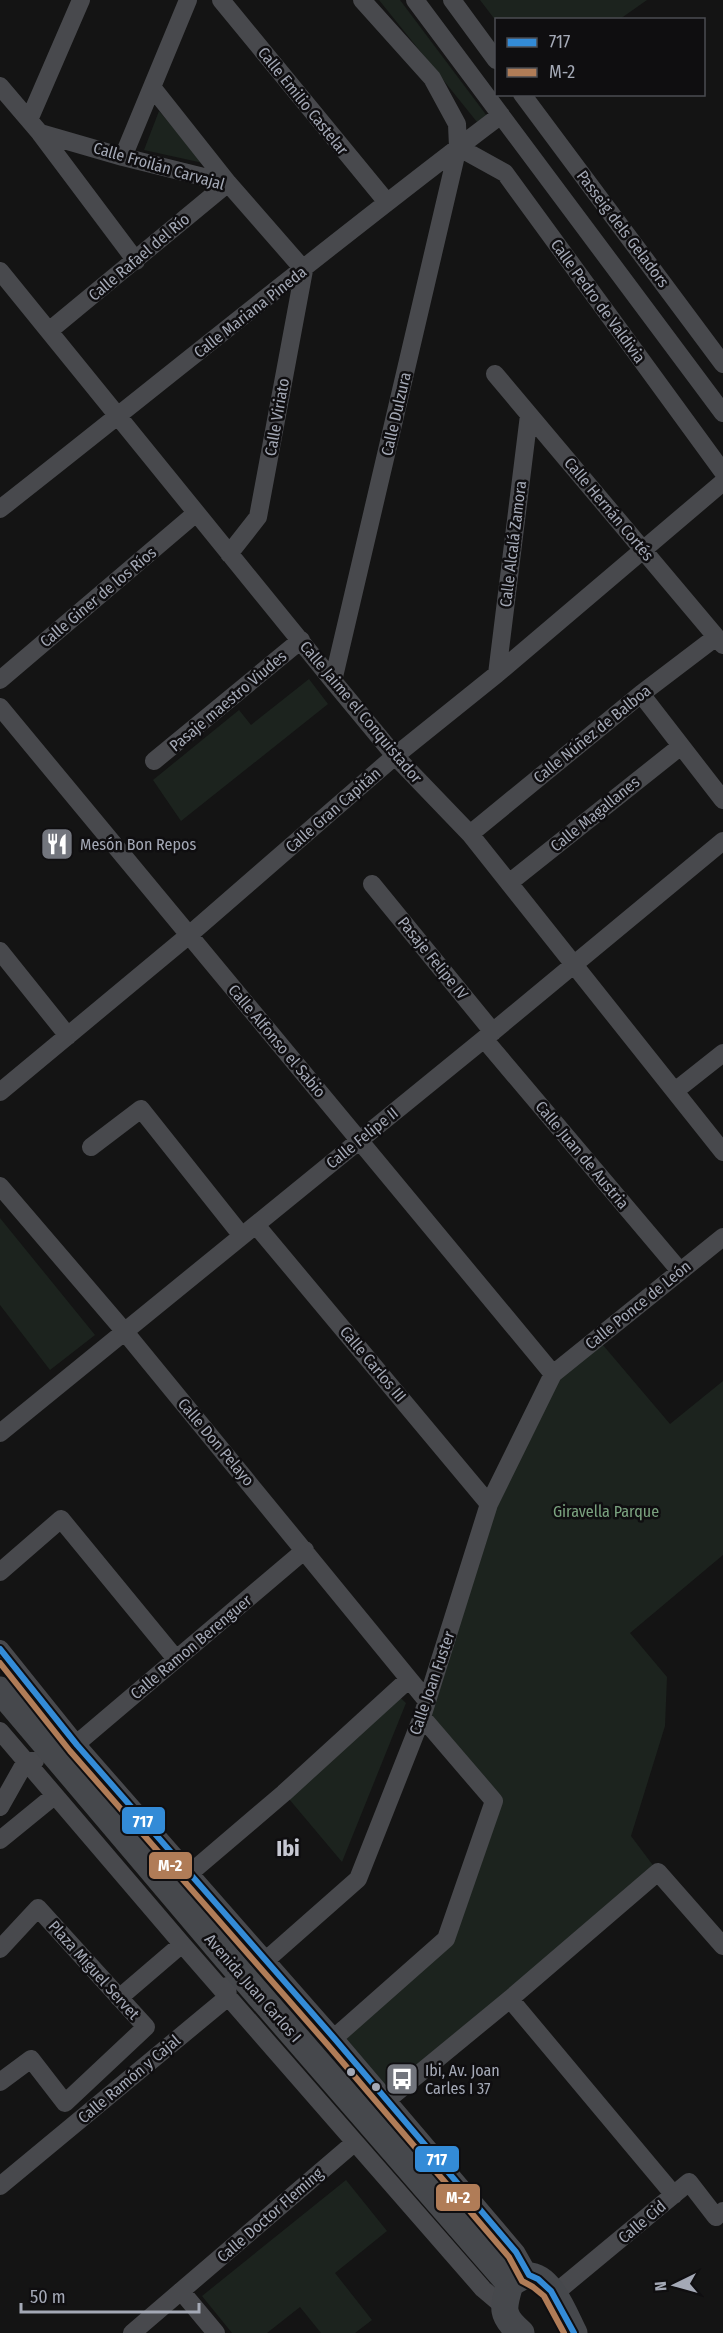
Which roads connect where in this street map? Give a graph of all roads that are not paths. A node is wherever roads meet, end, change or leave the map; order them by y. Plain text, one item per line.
1 (81, 0) edge
2 (188, 0) edge
3 (221, 0) edge
4 (362, 0) edge
5 (415, 0) edge
6 (452, 0) edge
7 (495, 59) edge
8 (0, 86) edge
9 (152, 87) junction
10 (523, 96) edge
11 (501, 115) junction
12 (34, 127) junction
13 (458, 147) junction
14 (123, 157) junction
15 (228, 183) junction
16 (386, 201) junction
17 (136, 261) junction
18 (304, 270) junction
19 (0, 271) edge
20 (49, 331) junction
21 (723, 364) edge
22 (495, 374) dead end
23 (723, 413) edge
24 (529, 415) junction
25 (117, 417) junction
26 (723, 472) edge
27 (723, 482) edge
28 (0, 509) edge
29 (195, 514) junction
30 (643, 550) junction
31 (229, 554) junction
32 (301, 640) junction
33 (720, 641) edge
34 (497, 674) junction
35 (0, 680) edge
36 (333, 681) junction
37 (641, 694) junction
38 (0, 707) edge
39 (681, 746) junction
40 (395, 756) junction
41 (154, 762) dead end
42 (723, 800) edge
43 (470, 834) junction
44 (723, 841) edge
45 (509, 883) junction
46 (372, 884) dead end
47 (189, 935) junction
48 (0, 951) edge
49 (574, 965) junction
50 (489, 1035) junction
51 (68, 1036) junction
52 (723, 1053) edge
53 (675, 1091) junction
54 (0, 1092) edge
55 (360, 1140) junction
56 (91, 1147) dead end
57 (723, 1152) edge
58 (0, 1186) edge
59 (249, 1230) junction
60 (723, 1237) edge
61 (680, 1271) junction
62 (125, 1332) junction
63 (553, 1374) junction
64 (0, 1433) edge
65 (489, 1504) junction
66 (305, 1550) junction
67 (0, 1572) edge
68 (0, 1649) edge
69 (177, 1659) junction
70 (409, 1679) junction
71 (0, 1689) edge
72 (424, 1709) junction
73 (0, 1731) edge
74 (67, 1752) junction
75 (26, 1761) junction
76 (54, 1796) junction
77 (0, 1807) edge
78 (0, 1840) edge
79 (189, 1874) junction
80 (182, 1944) junction
81 (723, 1946) edge
82 (0, 1949) edge
83 (226, 1957) junction
84 (265, 1961) junction
85 (228, 1997) junction
86 (119, 1998) junction
87 (510, 1999) junction
88 (334, 2038) junction
89 (0, 2082) edge
90 (386, 2101) junction
91 (380, 2133) junction
92 (354, 2143) junction
93 (379, 2170) junction
94 (0, 2187) edge
95 (674, 2194) junction
96 (721, 2217) edge
97 (181, 2291) junction
98 (554, 2295) junction
99 (512, 2309) edge
100 (132, 2333) edge
101 (216, 2333) edge
102 (574, 2333) edge

1 - 12 street
2 - 9 street
3 - 16 street, Calle Emilio Castelar
4 - 13 street
5 - 11 street
6 - 7 street
8 - 12 street
9 - 14 street
9 - 15 street
10 - 21 street, Passeig dels Geladors
11 - 13 street, Calle Mariana Pineda
11 - 23 street
12 - 14 street, Calle Froilán Carvajal
12 - 17 street
13 - 16 street, Calle Mariana Pineda
13 - 26 street, Calle Pedro de Valdivia
13 - 36 street, Calle Dulzura
14 - 15 street, Calle Froilán Carvajal
15 - 17 street, Calle Rafael del Río
15 - 18 street, Calle Froilán Carvajal
16 - 18 street, Calle Mariana Pineda
17 - 20 street, Calle Rafael del Río
18 - 25 street, Calle Mariana Pineda
18 - 31 street, Calle Viriato
19 - 20 street, Calle Jaime el Conquistador
20 - 25 street, Calle Jaime el Conquistador
22 - 24 street, Calle Hernán Cortés
24 - 30 street, Calle Hernán Cortés
24 - 34 street, Calle Alcalá Zamora
25 - 28 street, Calle Mariana Pineda
25 - 29 street, Calle Jaime el Conquistador
27 - 30 street, Calle Gran Capitán
29 - 31 street, Calle Jaime el Conquistador
29 - 35 street, Calle Giner de los Ríos
30 - 33 street, Calle Hernán Cortés
30 - 34 street, Calle Gran Capitán
31 - 32 street, Calle Jaime el Conquistador
32 - 36 street, Calle Jaime el Conquistador
32 - 41 street, Pasaje maestro Viudes
33 - 37 street, Calle Núñez de Balboa
34 - 40 street, Calle Gran Capitán
36 - 40 street, Calle Jaime el Conquistador
37 - 39 street
37 - 43 street, Calle Núñez de Balboa
38 - 47 street, Calle Alfonso el Sabio
39 - 42 street
39 - 45 street, Calle Magallanes
40 - 43 street, Calle Jaime el Conquistador
40 - 47 street, Calle Gran Capitán
43 - 45 street, Calle Jaime el Conquistador
44 - 49 street, Calle Felipe II
45 - 49 street, Calle Jaime el Conquistador
46 - 50 street, Pasaje Felipe IV
47 - 51 street, Calle Gran Capitán
47 - 55 street, Calle Alfonso el Sabio
48 - 51 street
49 - 50 street, Calle Felipe II
49 - 53 street, Calle Jaime el Conquistador
50 - 55 street, Calle Felipe II
50 - 61 street, Calle Juan de Austria
51 - 54 street, Calle Gran Capitán
52 - 53 street
53 - 57 street, Calle Jaime el Conquistador
55 - 59 street, Calle Felipe II
55 - 63 street, Calle Alfonso el Sabio
56 - 59 street, Calle Carlos III
58 - 62 street, Calle Don Pelayo
59 - 62 street, Calle Felipe II
59 - 65 street, Calle Carlos III
60 - 61 street, Calle Ponce de León
61 - 63 street, Calle Ponce de León
62 - 64 street, Calle Felipe II
62 - 66 street, Calle Don Pelayo
63 - 65 street, Calle Joan Fuster
65 - 72 street, Calle Joan Fuster
66 - 69 street, Calle Ramon Berenguer
66 - 70 street, Calle Don Pelayo
67 - 69 street
68 - 74 street, Avenida Juan Carlos I
69 - 74 street, Calle Ramon Berenguer
70 - 72 street, Calle Don Pelayo
70 - 79 street
71 - 74 main road, Avenida Juan Carlos I
72 - 84 street, Calle Joan Fuster
72 - 88 street, Calle Don Pelayo
73 - 75 street, Avenida Juan Carlos I
74 - 75 street
74 - 79 street, Avenida Juan Carlos I
74 - 83 main road, Avenida Juan Carlos I
75 - 76 street, Avenida Juan Carlos I
75 - 77 street
76 - 78 street
76 - 80 street, Avenida Juan Carlos I
79 - 84 street, Avenida Juan Carlos I
80 - 85 street, Avenida Juan Carlos I
80 - 86 street
81 - 87 street
82 - 86 street, Plaza Miguel Servet
83 - 85 street
83 - 91 main road, Avenida Juan Carlos I
84 - 88 street, Avenida Juan Carlos I
85 - 92 street, Avenida Juan Carlos I
85 - 94 street, Calle Ramón y Cajal
86 - 89 street, Plaza Miguel Servet
87 - 90 street
87 - 95 street
88 - 90 street, Avenida Juan Carlos I
90 - 99 street, Avenida Juan Carlos I
91 - 93 street
91 - 99 main road, Avenida Juan Carlos I
92 - 93 street, Avenida Juan Carlos I
92 - 97 street, Calle Doctor Fleming
93 - 99 street, Avenida Juan Carlos I
95 - 96 street, Calle Cid
95 - 98 street, Calle Cid
97 - 100 street, Calle Doctor Fleming
97 - 101 street
98 - 99 main road, Avenida Juan Carlos I
98 - 102 main road, Avenida Juan Carlos I

